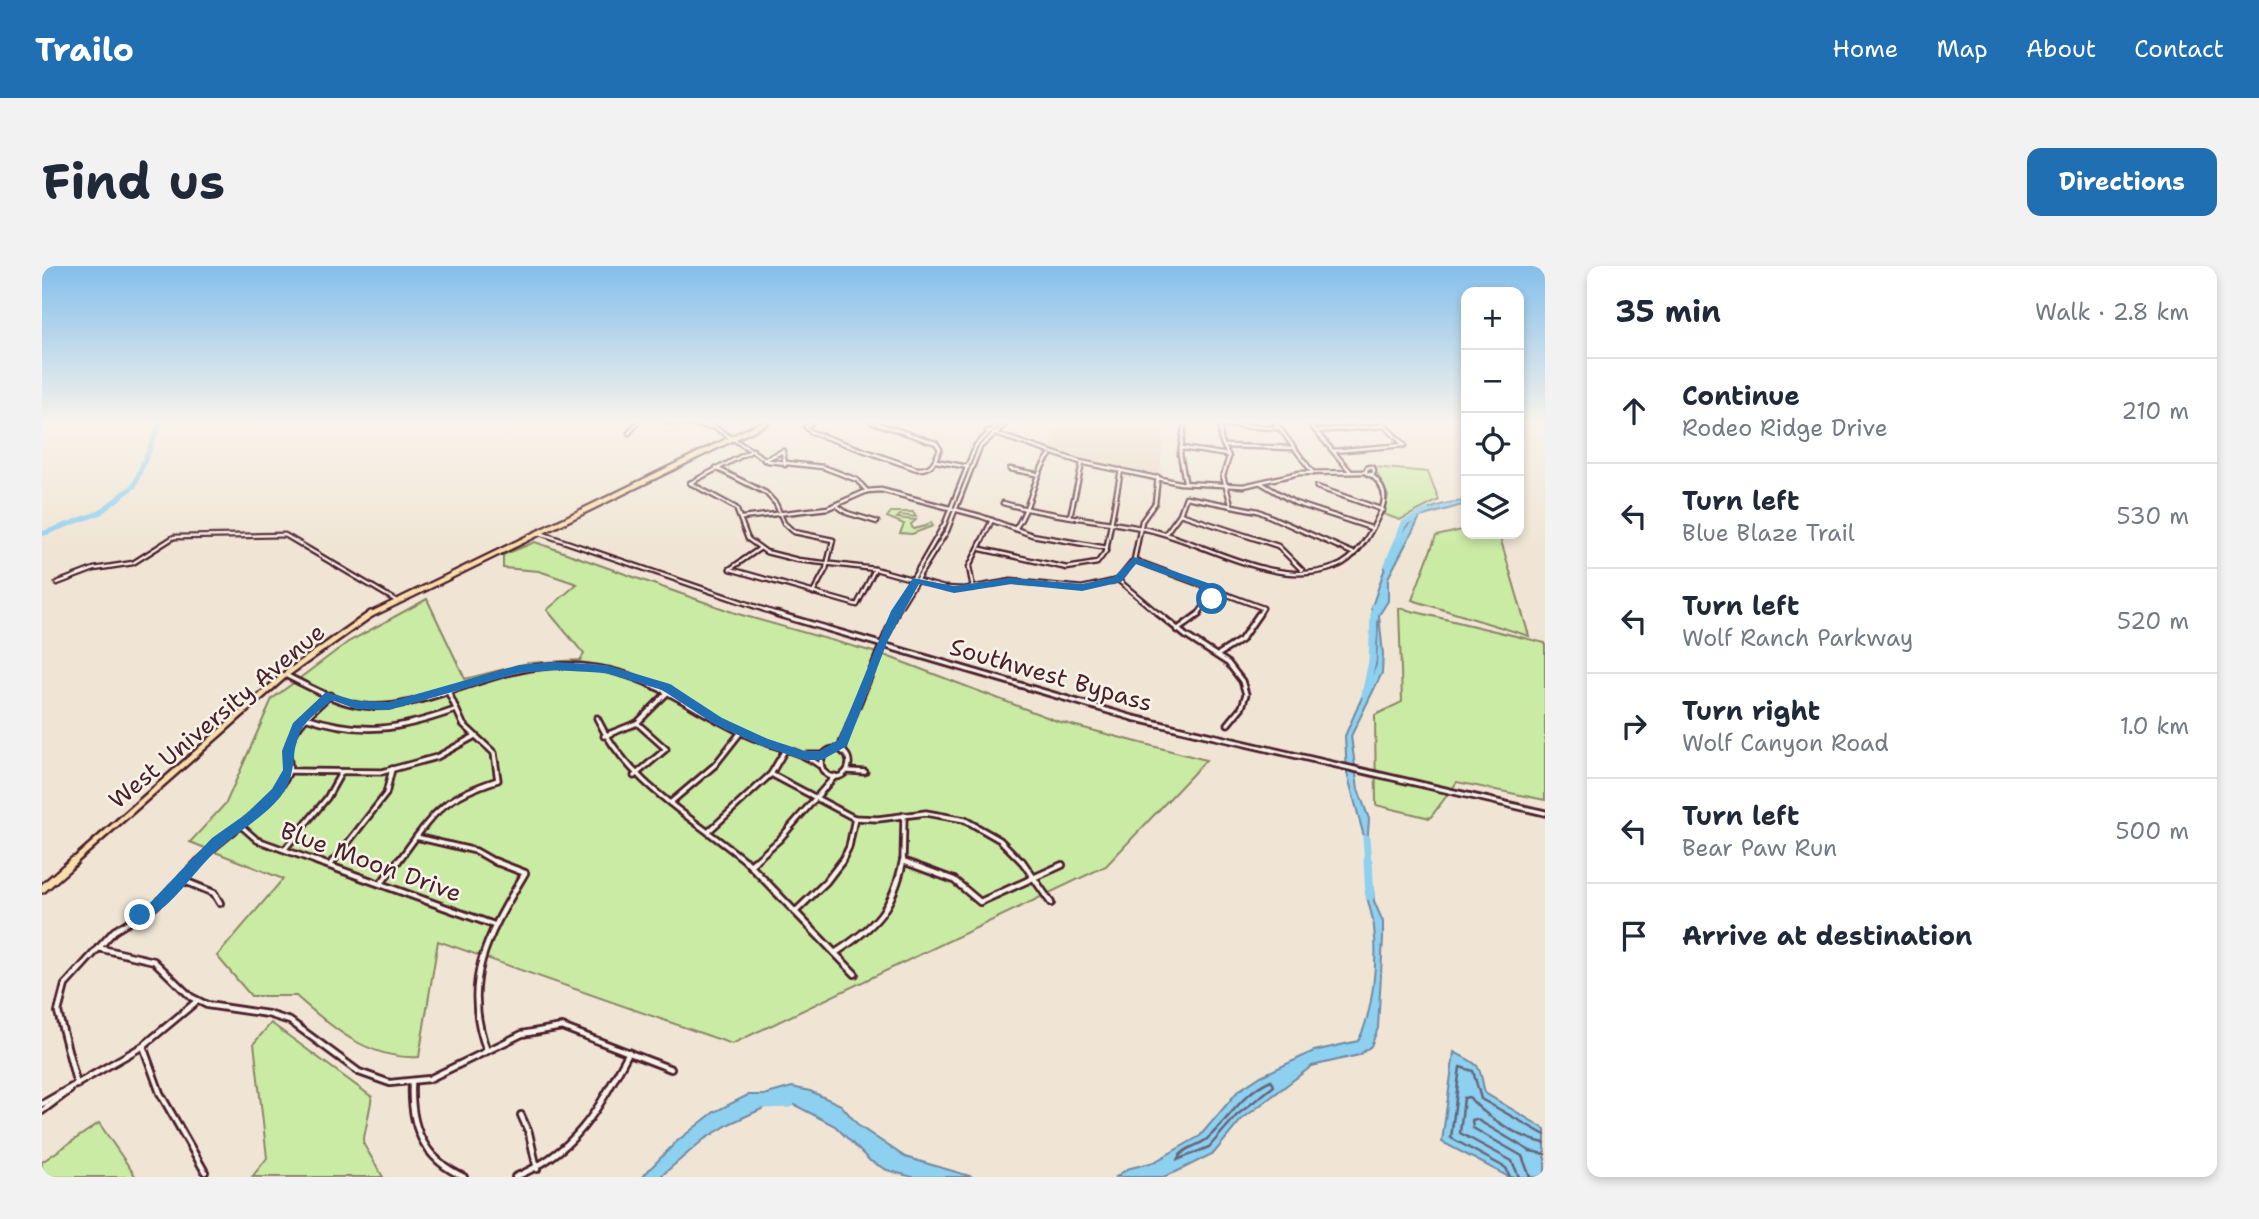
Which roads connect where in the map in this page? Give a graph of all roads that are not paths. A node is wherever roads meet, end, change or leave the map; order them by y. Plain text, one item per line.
1 (677, 465) edge
2 (723, 465) edge
3 (785, 465) edge
4 (906, 465) edge
5 (933, 465) edge
6 (954, 465) edge
7 (973, 465) edge
8 (1043, 465) edge
9 (1082, 465) edge
10 (1089, 465) edge
11 (1181, 465) edge
12 (1226, 465) edge
13 (1306, 465) edge
14 (1344, 465) edge
15 (967, 467) junction
16 (716, 468) junction
17 (972, 468) junction
18 (1010, 469) dead end
19 (1121, 471) junction
20 (1350, 471) junction
21 (1313, 473) junction
22 (1036, 474) junction
23 (1158, 477) junction
24 (1185, 481) junction
25 (1261, 483) junction
26 (1227, 485) junction
27 (1317, 487) dead end
28 (867, 491) junction
29 (1003, 503) dead end
30 (1231, 504) junction
31 (836, 505) junction
32 (951, 509) junction
33 (1028, 509) junction
34 (956, 510) junction
35 (1383, 510) junction
36 (780, 514) junction
37 (1180, 514) junction
38 (1070, 516) junction
39 (743, 518) junction
40 (993, 520) junction
41 (556, 522) junction
42 (877, 522) dead end
43 (1111, 523) junction
44 (1371, 528) junction
45 (1015, 529) junction
46 (1140, 529) junction
47 (536, 532) junction
48 (1165, 534) junction
49 (557, 538) junction
50 (1107, 548) junction
51 (759, 549) junction
52 (981, 549) junction
53 (1355, 554) junction
54 (1134, 560) junction
55 (827, 564) junction
56 (875, 569) junction
57 (1303, 571) junction
58 (911, 579) junction
59 (916, 580) junction
60 (1118, 580) junction
61 (57, 583) dead end
62 (973, 587) junction
63 (1215, 589) junction
64 (813, 593) junction
65 (396, 600) junction
66 (896, 611) junction
67 (1177, 630) junction
68 (881, 644) junction
69 (1219, 654) junction
70 (285, 676) junction
71 (670, 689) junction
72 (447, 690) junction
73 (330, 695) junction
74 (455, 710) junction
75 (305, 717) junction
76 (597, 718) dead end
77 (637, 723) junction
78 (1228, 724) dead end
79 (741, 732) junction
80 (475, 735) junction
81 (604, 736) junction
82 (842, 743) junction
83 (785, 750) junction
84 (832, 751) junction
85 (844, 753) junction
86 (804, 755) junction
87 (822, 755) junction
88 (850, 763) junction
89 (819, 765) junction
90 (392, 769) junction
91 (289, 771) junction
92 (823, 772) junction
93 (846, 772) junction
94 (341, 773) junction
95 (771, 774) junction
96 (635, 776) junction
97 (835, 776) junction
98 (826, 784) junction
99 (815, 799) junction
100 (670, 803) junction
101 (1545, 813) edge
102 (904, 815) junction
103 (855, 818) junction
104 (240, 825) junction
105 (708, 832) junction
106 (416, 837) junction
107 (285, 849) junction
108 (903, 862) junction
109 (330, 865) junction
110 (750, 865) junction
111 (1062, 865) dead end
112 (1037, 878) junction
113 (181, 880) junction
114 (382, 883) junction
115 (42, 889) edge
116 (220, 903) dead end
117 (1051, 903) dead end
118 (794, 912) junction
119 (494, 925) junction
120 (98, 948) junction
121 (835, 953) junction
122 (855, 974) dead end
123 (197, 1001) junction
124 (143, 1046) junction
125 (487, 1051) junction
126 (629, 1052) junction
127 (671, 1069) dead end
128 (412, 1083) junction
129 (78, 1085) junction
130 (42, 1104) edge
131 (42, 1111) edge
132 (520, 1115) dead end
133 (537, 1169) junction
134 (205, 1172) dead end
135 (464, 1177) edge
136 (515, 1177) edge

1 - 41 main road, West University Avenue
2 - 16 street
3 - 28 street
4 - 5 street
6 - 15 street
7 - 17 street
8 - 22 street
9 - 38 street
10 - 19 street
11 - 24 street
12 - 26 street
13 - 21 street
14 - 20 street
15 - 17 street
15 - 32 street
16 - 36 street
16 - 39 street
17 - 34 street
18 - 22 street
19 - 23 street
19 - 43 street
20 - 21 street
20 - 35 street
21 - 25 street
22 - 33 street
23 - 24 street
23 - 46 street
24 - 26 street
25 - 26 street
25 - 44 street
26 - 30 street
27 - 35 street
28 - 31 street
28 - 32 street
29 - 33 street
30 - 37 street
30 - 53 street
31 - 36 street
31 - 42 street
32 - 34 street
32 - 58 street
33 - 38 street
33 - 45 street
34 - 40 street
34 - 59 street
35 - 44 street
36 - 39 street
36 - 55 street
37 - 48 street
37 - 57 street
38 - 43 street
39 - 51 street
40 - 45 street
40 - 52 street
41 - 47 main road, West University Avenue
41 - 49 street
43 - 46 street
43 - 50 street
44 - 53 street
45 - 50 street
46 - 48 street
46 - 54 street
47 - 49 street, Southwest Bypass
47 - 65 main road, West University Avenue
48 - 57 street
49 - 68 street, Southwest Bypass
50 - 52 street
51 - 55 street
51 - 64 street
52 - 62 street
53 - 57 street
54 - 60 street
54 - 63 street
55 - 56 street
55 - 64 street
56 - 58 street
56 - 64 street
58 - 59 street
58 - 66 street
59 - 62 street
59 - 66 street
60 - 62 street
60 - 67 street
61 - 65 street
63 - 67 street
63 - 69 street
65 - 70 main road, West University Avenue
66 - 68 street
67 - 69 street
68 - 82 street
68 - 101 street, Southwest Bypass
69 - 78 street
70 - 73 street
70 - 115 main road, West University Avenue
71 - 72 street
71 - 77 street
71 - 79 street
72 - 73 street
72 - 74 street
73 - 75 street
74 - 75 street
74 - 80 street
75 - 91 street
76 - 81 street
77 - 81 street
77 - 96 street
79 - 83 street
79 - 100 street
80 - 90 street
80 - 106 street
81 - 96 street
82 - 84 street
82 - 85 street
83 - 86 street
83 - 95 street
84 - 85 street
84 - 87 street
85 - 88 street
86 - 87 street
86 - 89 street
87 - 89 street
88 - 93 street
88 - 93 street
89 - 92 street
90 - 94 street
90 - 109 street
91 - 94 street
91 - 104 street
92 - 97 street
92 - 98 street
93 - 97 street
94 - 107 street
95 - 99 street
95 - 105 street
96 - 100 street
97 - 98 street
98 - 99 street
99 - 103 street
99 - 110 street
100 - 105 street
102 - 103 street
102 - 108 street
102 - 112 street
103 - 118 street
104 - 107 street, Blue Moon Drive
104 - 113 street
105 - 110 street
106 - 114 street
106 - 119 street
107 - 109 street, Blue Moon Drive
108 - 112 street
108 - 121 street
109 - 114 street, Blue Moon Drive
110 - 118 street
111 - 112 street
112 - 117 street
113 - 116 street
113 - 120 street
114 - 119 street, Blue Moon Drive
118 - 121 street
119 - 125 street
120 - 123 street
120 - 129 street
121 - 122 street
123 - 124 street
123 - 128 street
124 - 129 street
124 - 134 street
125 - 126 street
125 - 128 street
126 - 127 street
126 - 133 street
128 - 135 street
129 - 130 street
129 - 131 street
132 - 133 street
133 - 136 street

